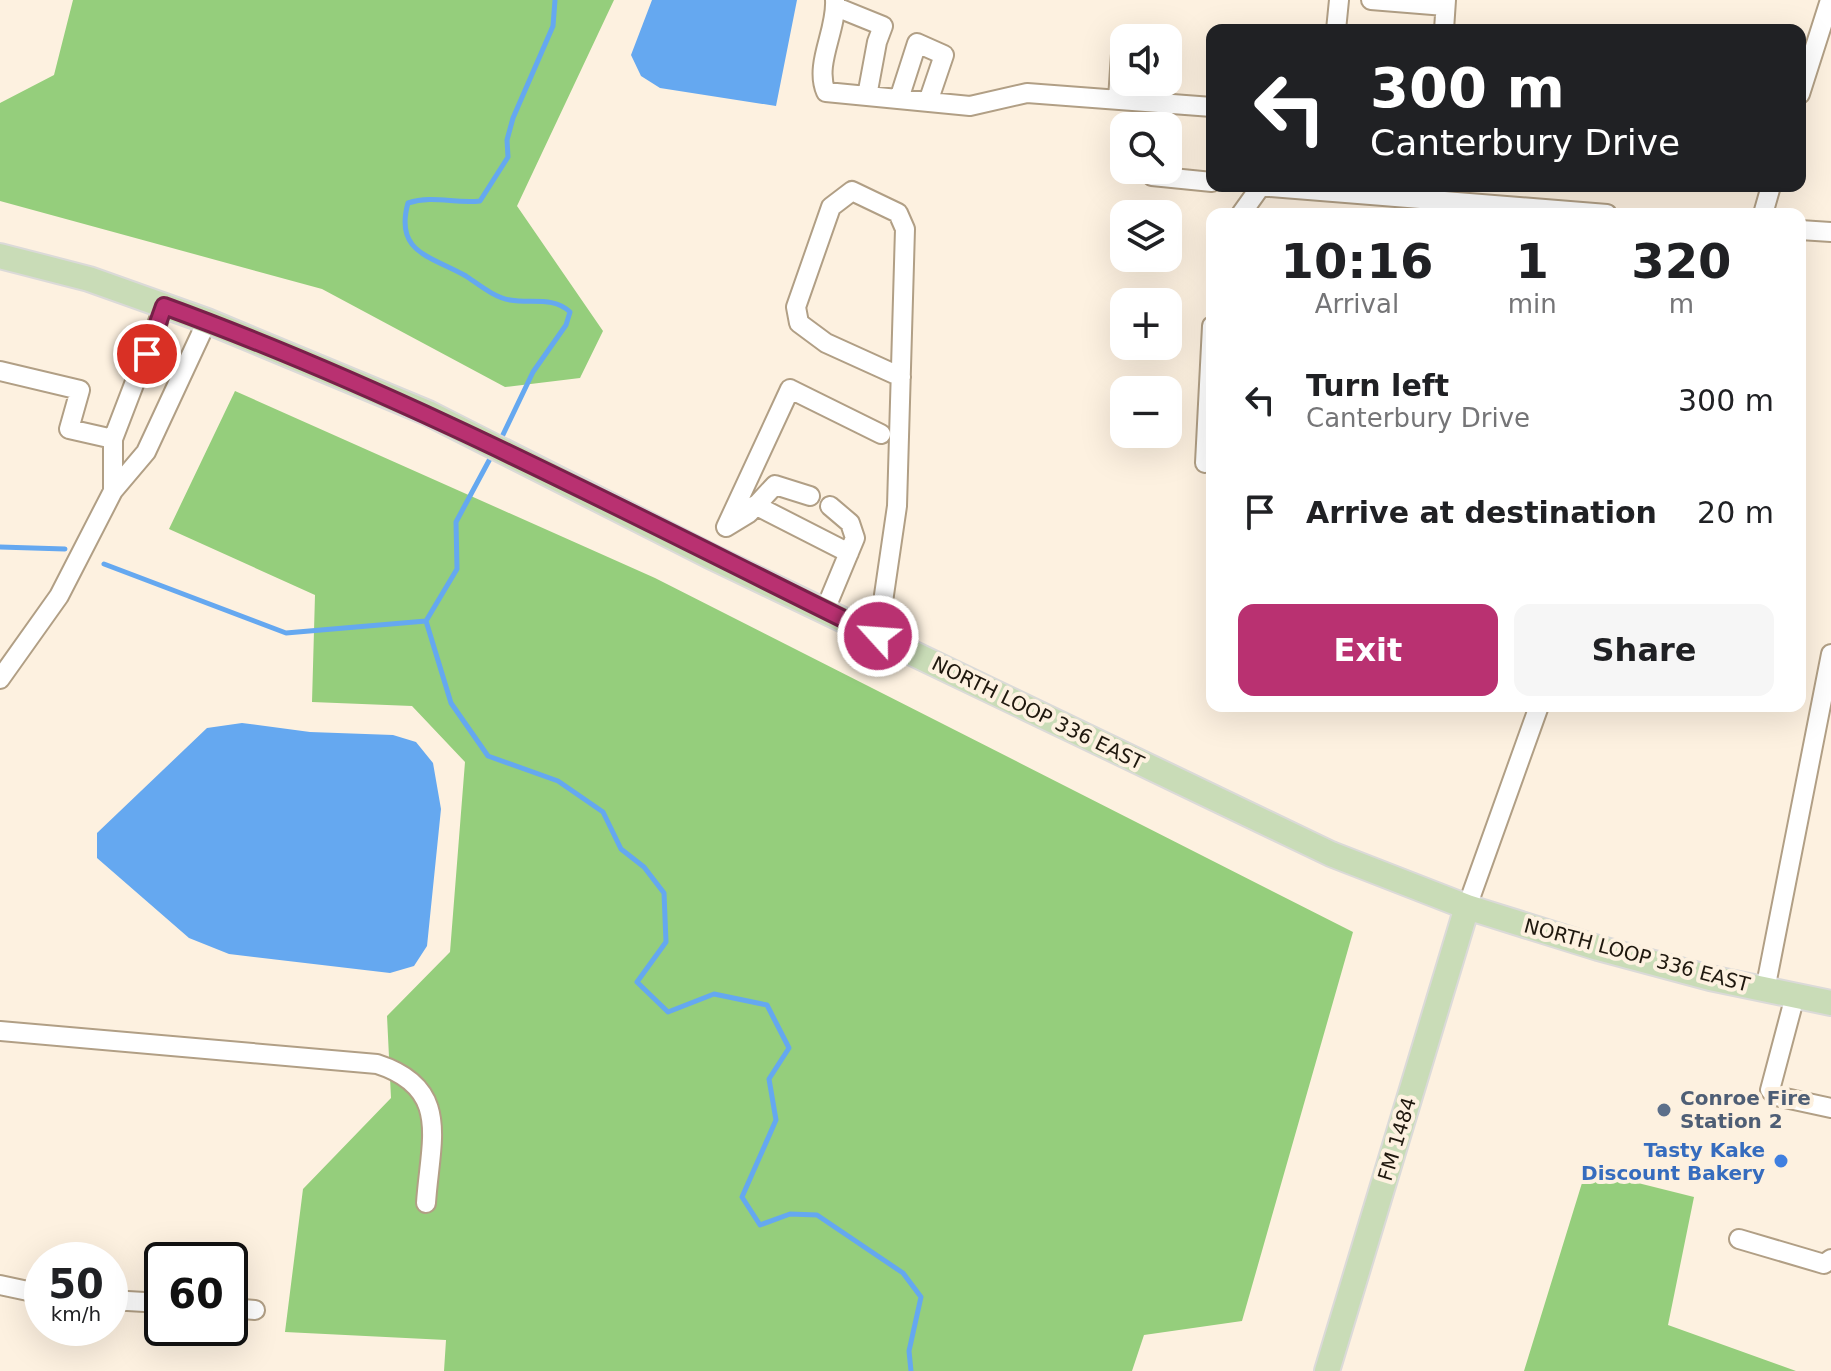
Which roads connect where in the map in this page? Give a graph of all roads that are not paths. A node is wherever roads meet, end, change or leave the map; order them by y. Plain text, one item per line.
1 (1339, 0) edge
2 (1371, 0) edge
3 (1830, 0) edge
4 (1445, 3) edge
5 (836, 4) edge
6 (1337, 24) edge
7 (1444, 24) edge
8 (1806, 75) edge
9 (867, 96) junction
10 (1118, 96) edge
11 (899, 99) junction
12 (1118, 99) junction
13 (928, 102) junction
14 (1206, 106) edge
15 (1182, 179) edge
16 (1206, 181) edge
17 (1402, 192) edge
18 (1426, 193) edge
19 (1555, 208) edge
20 (1806, 230) edge
21 (1831, 232) edge
22 (0, 256) edge
23 (164, 306) junction
24 (207, 321) junction
25 (0, 371) edge
26 (901, 377) junction
27 (881, 434) dead end
28 (113, 439) junction
29 (1206, 443) edge
30 (1205, 463) dead end
31 (113, 491) junction
32 (810, 496) dead end
33 (755, 505) junction
34 (830, 506) dead end
35 (726, 527) junction
36 (849, 553) junction
37 (712, 557) junction
38 (825, 610) junction
39 (878, 636) junction
40 (1831, 654) edge
41 (0, 679) edge
42 (1827, 686) edge
43 (1537, 712) edge
44 (1467, 907) junction
45 (1765, 990) junction
46 (1795, 996) junction
47 (1831, 1003) edge
48 (0, 1031) edge
49 (1831, 1108) edge
50 (426, 1203) dead end
51 (1739, 1239) dead end
52 (1831, 1259) edge
53 (0, 1285) edge
54 (24, 1290) edge
55 (248, 1309) edge
56 (255, 1310) dead end
57 (1327, 1371) edge

1 - 6 street
2 - 4 street
3 - 8 street
4 - 7 street
5 - 9 street
5 - 9 street
9 - 11 street
10 - 12 street
11 - 13 street
11 - 13 street
12 - 13 street
12 - 14 street
15 - 16 street
17 - 18 street
18 - 19 street
20 - 21 street
22 - 23 main road, NORTH LOOP 336 EAST
23 - 24 main road, NORTH LOOP 336 EAST
23 - 28 street
24 - 31 street
24 - 37 main road, NORTH LOOP 336 EAST
25 - 28 street
26 - 26 street
26 - 39 street
27 - 35 street
28 - 31 street
29 - 30 street
31 - 41 street
32 - 33 street
33 - 35 street
33 - 36 street
34 - 36 street
35 - 37 street
36 - 38 street
37 - 38 main road, NORTH LOOP 336 EAST
38 - 39 main road, NORTH LOOP 336 EAST
39 - 44 main road, NORTH LOOP 336 EAST
40 - 42 street
42 - 45 street
43 - 44 street
44 - 45 main road, NORTH LOOP 336 EAST
44 - 57 main road, FM 1484 / FM 1484
45 - 46 main road, NORTH LOOP 336 EAST
46 - 47 main road, NORTH LOOP 336 EAST
46 - 49 street
48 - 50 street
51 - 52 street
53 - 54 street
55 - 56 street

